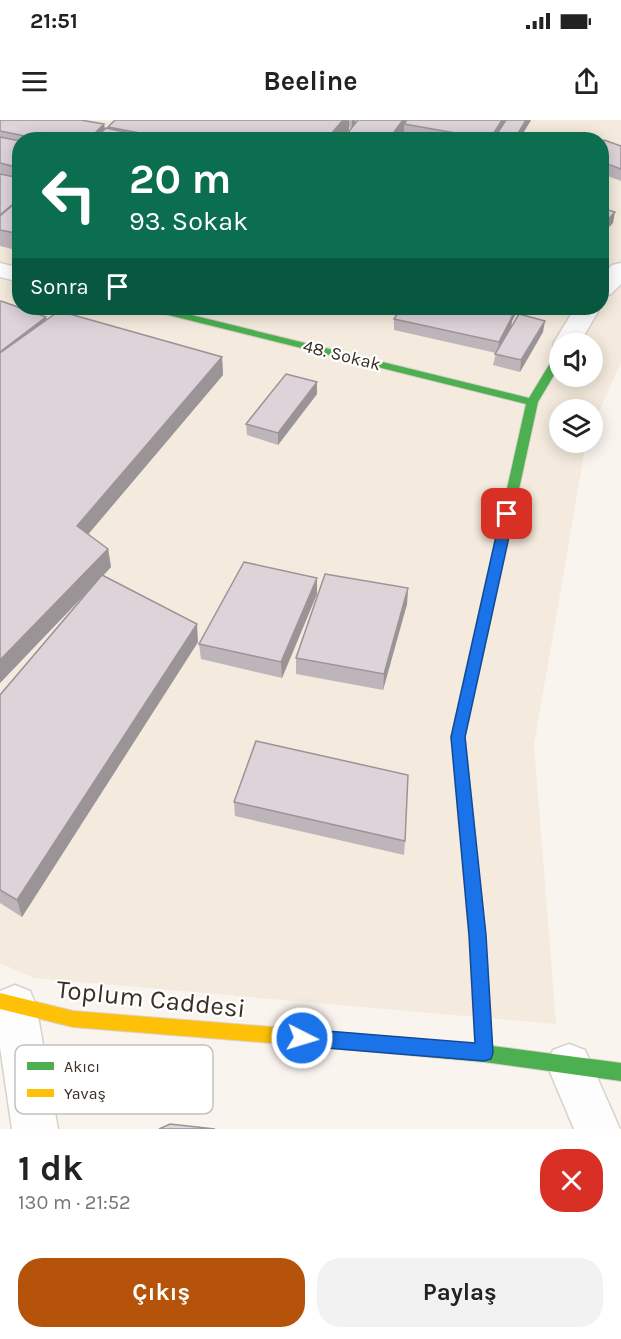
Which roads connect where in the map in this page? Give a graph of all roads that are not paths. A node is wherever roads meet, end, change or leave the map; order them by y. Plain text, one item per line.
1 (621, 270) edge
2 (609, 282) edge
3 (180, 315) edge
4 (583, 315) edge
5 (572, 333) edge
6 (549, 373) edge
7 (532, 402) junction
8 (7, 1003) edge
9 (16, 1045) edge
10 (484, 1053) junction
11 (569, 1065) junction
12 (621, 1072) edge
13 (32, 1114) edge
14 (35, 1129) edge
15 (597, 1129) edge

1 - 2 street
3 - 7 street, 48. Sokak
4 - 5 street
6 - 7 street
7 - 10 street
8 - 9 street
8 - 10 street, Toplum Caddesi
10 - 11 street, Toplum Caddesi
11 - 12 street, Toplum Caddesi
11 - 15 street
13 - 14 street

